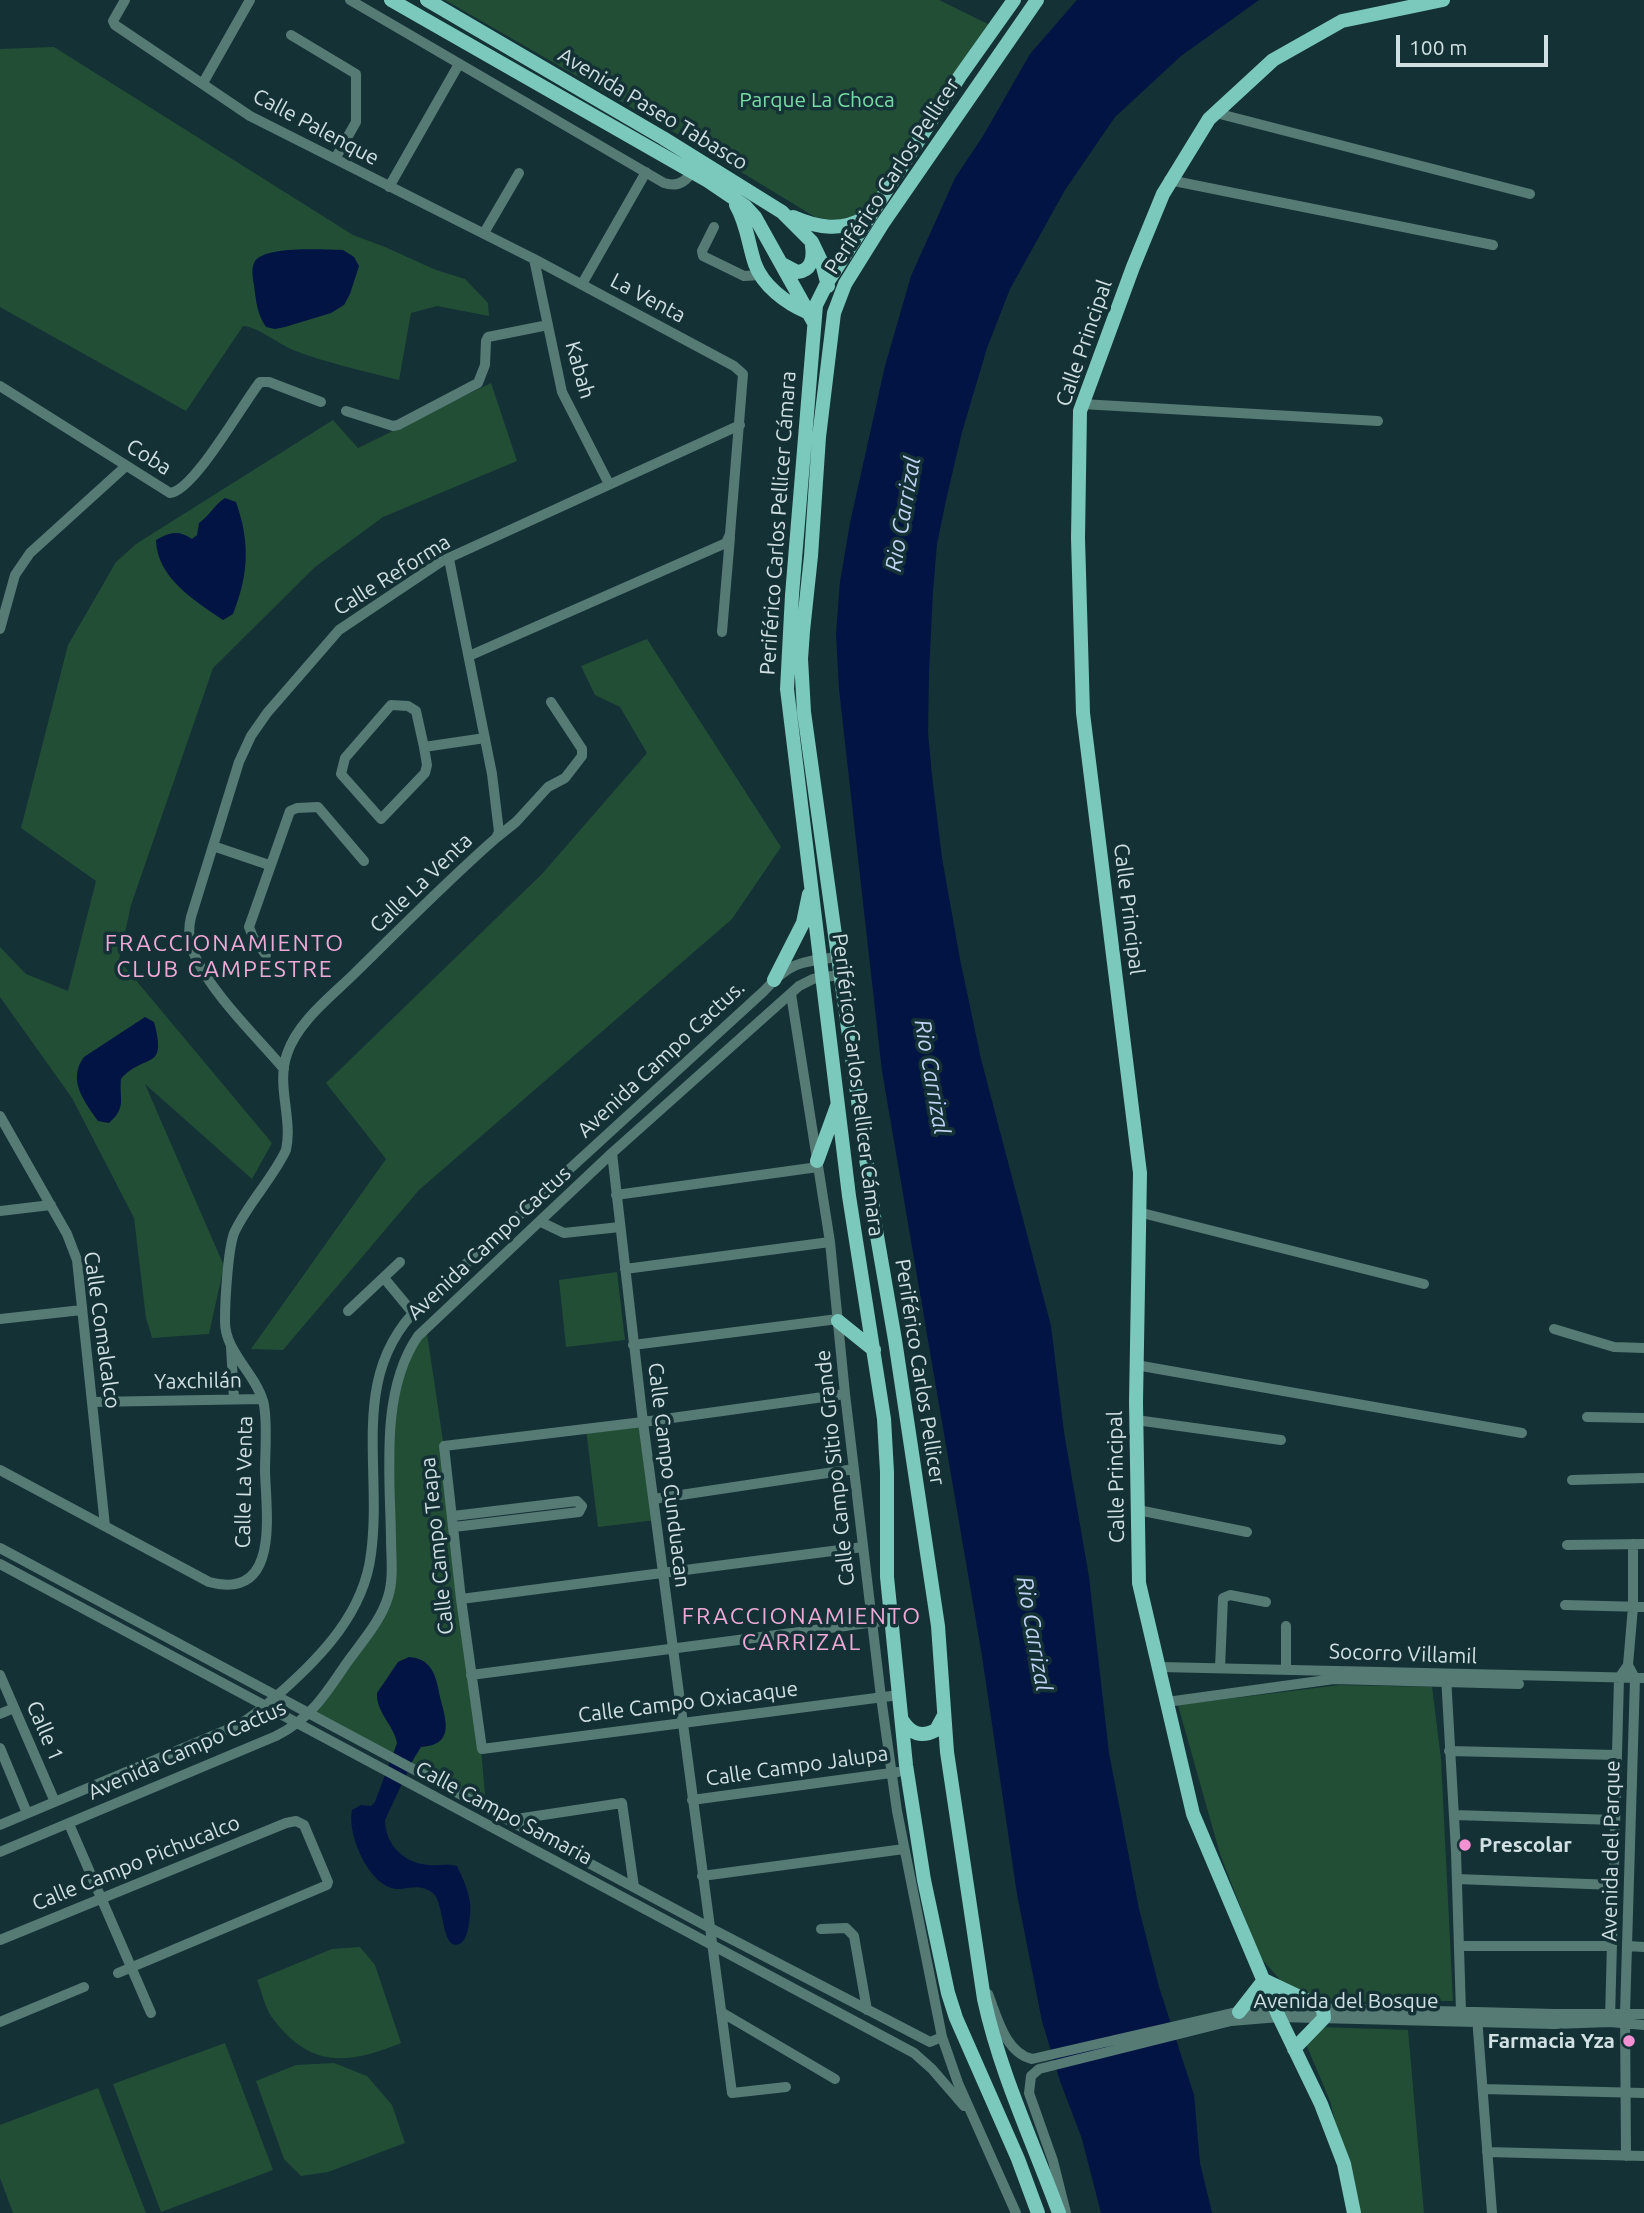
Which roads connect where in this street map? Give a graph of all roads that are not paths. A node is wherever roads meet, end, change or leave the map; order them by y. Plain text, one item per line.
1 (125, 0) edge
2 (250, 0) edge
3 (350, 0) edge
4 (391, 0) edge
5 (427, 0) edge
6 (1014, 0) edge
7 (1037, 0) edge
8 (1443, 0) edge
9 (290, 35) dead end
10 (459, 64) junction
11 (203, 83) junction
12 (1216, 113) junction
13 (335, 159) junction
14 (646, 172) junction
15 (692, 172) junction
16 (519, 173) dead end
17 (1169, 180) junction
18 (389, 187) junction
19 (727, 193) junction
20 (1530, 194) dead end
21 (782, 212) junction
22 (870, 214) junction
23 (713, 227) dead end
24 (484, 233) junction
25 (811, 242) junction
26 (1493, 245) dead end
27 (534, 259) junction
28 (782, 263) junction
29 (761, 275) junction
30 (827, 283) junction
31 (582, 284) junction
32 (821, 307) junction
33 (548, 326) junction
34 (0, 386) edge
35 (321, 402) dead end
36 (1082, 404) junction
37 (346, 411) dead end
38 (1378, 421) dead end
39 (740, 425) junction
40 (126, 466) junction
41 (609, 484) junction
42 (730, 534) junction
43 (449, 559) junction
44 (0, 629) edge
45 (722, 632) dead end
46 (469, 656) junction
47 (551, 702) dead end
48 (485, 738) junction
49 (424, 747) junction
50 (496, 838) junction
51 (212, 846) junction
52 (364, 861) dead end
53 (269, 865) junction
54 (812, 883) junction
55 (266, 955) dead end
56 (837, 957) junction
57 (820, 959) junction
58 (839, 975) junction
59 (822, 978) junction
60 (774, 980) junction
61 (791, 994) junction
62 (284, 1069) junction
63 (838, 1101) junction
64 (0, 1116) edge
65 (612, 1153) junction
66 (818, 1164) junction
67 (616, 1195) junction
68 (51, 1205) junction
69 (0, 1211) edge
70 (1138, 1212) junction
71 (541, 1222) junction
72 (620, 1227) junction
73 (830, 1242) junction
74 (400, 1262) dead end
75 (625, 1269) junction
76 (384, 1278) junction
77 (1424, 1284) dead end
78 (82, 1310) junction
79 (348, 1311) dead end
80 (413, 1313) junction
81 (0, 1319) edge
82 (838, 1320) junction
83 (1554, 1329) dead end
84 (231, 1344) junction
85 (633, 1345) junction
86 (1644, 1348) edge
87 (874, 1350) junction
88 (1136, 1366) junction
89 (845, 1394) junction
90 (234, 1399) junction
91 (262, 1399) junction
92 (93, 1402) junction
93 (1587, 1417) dead end
94 (1644, 1418) edge
95 (1136, 1420) junction
96 (643, 1422) junction
97 (1522, 1433) dead end
98 (1281, 1440) dead end
99 (0, 1469) edge
100 (854, 1469) junction
101 (1644, 1478) edge
102 (1572, 1480) dead end
103 (654, 1499) junction
104 (1138, 1510) junction
105 (454, 1521) junction
106 (105, 1526) junction
107 (1247, 1532) dead end
108 (1638, 1544) edge
109 (1567, 1545) dead end
110 (863, 1547) junction
111 (0, 1548) edge
112 (0, 1564) edge
113 (663, 1573) junction
114 (461, 1599) junction
115 (1266, 1602) dead end
116 (1564, 1605) dead end
117 (1639, 1607) edge
118 (891, 1620) junction
119 (872, 1622) junction
120 (1286, 1626) dead end
121 (673, 1647) junction
122 (1628, 1665) junction
123 (1160, 1667) junction
124 (1220, 1668) junction
125 (1286, 1669) junction
126 (0, 1675) edge
127 (471, 1675) junction
128 (1446, 1678) junction
129 (1619, 1682) junction
130 (1639, 1682) edge
131 (899, 1695) junction
132 (276, 1696) junction
133 (881, 1697) junction
134 (1167, 1702) junction
135 (266, 1706) junction
136 (14, 1708) junction
137 (310, 1713) junction
138 (0, 1714) edge
139 (943, 1716) junction
140 (901, 1719) junction
141 (682, 1722) junction
142 (298, 1723) junction
143 (0, 1748) edge
144 (482, 1749) joint
145 (1449, 1751) junction
146 (947, 1752) junction
147 (1616, 1755) junction
148 (1632, 1756) junction
149 (1644, 1756) edge
150 (907, 1768) junction
151 (890, 1773) junction
152 (692, 1800) junction
153 (55, 1802) junction
154 (27, 1813) junction
155 (1454, 1815) junction
156 (510, 1820) junction
157 (1615, 1820) junction
158 (69, 1824) junction
159 (0, 1825) edge
160 (904, 1849) junction
161 (0, 1852) edge
162 (702, 1876) junction
163 (1457, 1879) junction
164 (1614, 1885) junction
165 (634, 1887) junction
166 (101, 1898) junction
167 (709, 1927) junction
168 (821, 1929) dead end
169 (0, 1940) edge
170 (711, 1946) junction
171 (1460, 1946) junction
172 (1612, 1946) junction
173 (1629, 1946) junction
174 (1644, 1947) edge
175 (131, 1968) junction
176 (118, 1973) dead end
177 (980, 1975) junction
178 (1264, 1980) junction
179 (84, 1987) dead end
180 (867, 2010) junction
181 (721, 2012) junction
182 (1277, 2012) junction
183 (1461, 2012) junction
184 (150, 2013) dead end
185 (1323, 2013) junction
186 (1644, 2014) edge
187 (1234, 2015) junction
188 (1477, 2017) junction
189 (1610, 2017) junction
190 (1625, 2018) junction
191 (0, 2022) edge
192 (1644, 2025) edge
193 (942, 2037) junction
194 (1294, 2049) junction
195 (1038, 2064) junction
196 (835, 2079) dead end
197 (786, 2087) dead end
198 (1483, 2089) junction
199 (1626, 2093) junction
200 (1644, 2093) edge
201 (974, 2117) junction
202 (1488, 2152) junction
203 (1626, 2156) junction
204 (1644, 2156) edge
205 (1016, 2213) edge
206 (1038, 2213) edge
207 (1059, 2213) edge
208 (1066, 2213) edge
209 (1354, 2213) edge
210 (1492, 2213) edge

1 - 11 street, Calle Palenque
2 - 11 street
3 - 10 street, Avenida Paseo Tabasco
4 - 15 main road, Avenida Paseo Tabasco
5 - 21 main road, Avenida Paseo Tabasco
6 - 22 main road, Periférico Carlos Pellicer Cámara
7 - 32 main road, Periférico Carlos Pellicer
8 - 12 main road, Calle Principal
9 - 13 street
10 - 14 street, Avenida Paseo Tabasco
10 - 18 street
11 - 13 street, Calle Palenque
12 - 17 main road, Calle Principal
12 - 20 street
13 - 18 street, Calle Palenque
14 - 15 street, Avenida Paseo Tabasco
14 - 31 street
15 - 19 main road, Avenida Paseo Tabasco
16 - 24 street
17 - 26 street
17 - 36 main road, Calle Principal
18 - 24 street, Calle Palenque
19 - 28 main road, Avenida Paseo Tabasco
19 - 29 main road
21 - 22 main road
21 - 25 main road, Avenida Paseo Tabasco
22 - 30 main road, Periférico Carlos Pellicer Cámara
23 - 29 street
24 - 27 street, Calle Palenque
25 - 28 main road
25 - 30 main road, Avenida Paseo Tabasco
27 - 31 street, La Venta
27 - 33 street, Kabah
28 - 32 main road, Avenida Paseo Tabasco
29 - 32 main road
30 - 32 main road, Periférico Carlos Pellicer Cámara
31 - 39 street, La Venta
32 - 54 main road, Periférico Carlos Pellicer Cámara
32 - 56 main road, Periférico Carlos Pellicer
33 - 37 street
33 - 41 street, Kabah
34 - 40 street, Coba
35 - 40 street, Coba
36 - 38 street
36 - 70 main road, Calle Principal
39 - 41 street, Calle Reforma
39 - 42 street
40 - 44 street
41 - 43 street, Calle Reforma
42 - 45 street
42 - 46 street
43 - 46 street, Calle La Venta
43 - 51 street, Calle Reforma
46 - 48 street, Calle La Venta
47 - 50 street, Calle La Venta
48 - 49 street
48 - 50 street, Calle La Venta
49 - 49 street
50 - 62 street, Calle La Venta
51 - 53 street
51 - 62 street, Calle Reforma
52 - 53 street
53 - 55 street
54 - 57 main road, Periférico Carlos Pellicer Cámara
54 - 60 main road
56 - 57 street, Avenida Campo Cactus.
56 - 58 main road, Periférico Carlos Pellicer
57 - 59 main road, Periférico Carlos Pellicer Cámara
57 - 60 street, Avenida Campo Cactus.
58 - 59 street, Avenida Campo Cactus
58 - 139 main road, Periférico Carlos Pellicer
59 - 61 street, Avenida Campo Cactus
59 - 63 main road, Periférico Carlos Pellicer Cámara
60 - 80 street, Avenida Campo Cactus.
61 - 65 street, Avenida Campo Cactus
61 - 66 street, Calle Campo Sitio Grande
62 - 84 street, Calle La Venta
63 - 66 main road
63 - 87 main road, Periférico Carlos Pellicer Cámara
64 - 68 street, Calle Comalcalco
65 - 67 street, Calle Campo Cunduacan
65 - 71 street, Avenida Campo Cactus
66 - 67 street
66 - 73 street, Calle Campo Sitio Grande
67 - 72 street, Calle Campo Cunduacan
68 - 69 street
68 - 78 street, Calle Comalcalco
70 - 77 street
70 - 88 main road, Calle Principal
71 - 72 street
71 - 137 street, Avenida Campo Cactus
72 - 75 street, Calle Campo Cunduacan
73 - 75 street
73 - 82 street, Calle Campo Sitio Grande
74 - 76 street
75 - 85 street, Calle Campo Cunduacan
76 - 79 street
76 - 80 street
78 - 81 street
78 - 92 street, Calle Comalcalco
80 - 132 street, Avenida Campo Cactus.
82 - 85 street
82 - 87 main road
82 - 89 street, Calle Campo Sitio Grande
83 - 86 street
84 - 90 street
84 - 91 street, Calle La Venta
85 - 96 street, Calle Campo Cunduacan
87 - 118 main road, Periférico Carlos Pellicer Cámara
88 - 95 main road, Calle Principal
88 - 97 street
89 - 96 street, Calle Campo Teapa
89 - 100 street, Calle Campo Sitio Grande
90 - 91 street, Yaxchilán
90 - 92 street, Yaxchilán
91 - 106 street, Calle La Venta
92 - 106 street, Calle Comalcalco
93 - 94 street
95 - 98 street
95 - 104 main road, Calle Principal
96 - 103 street, Calle Campo Cunduacan
96 - 105 street, Calle Campo Teapa
99 - 106 street, Calle La Venta
100 - 103 street
100 - 110 street, Calle Campo Sitio Grande
101 - 102 street
103 - 113 street, Calle Campo Cunduacan
104 - 107 street
104 - 123 main road, Calle Principal
105 - 105 street
105 - 114 street, Calle Campo Teapa
108 - 109 street
108 - 117 street
110 - 113 street
110 - 119 street, Calle Campo Sitio Grande
111 - 132 street, Calle Campo Samaria
112 - 135 street, Calle Campo Samaria
113 - 114 street
113 - 121 street, Calle Campo Cunduacan
114 - 127 street, Calle Campo Teapa
115 - 124 street
116 - 117 street
117 - 122 street
118 - 119 street
118 - 131 main road, Periférico Carlos Pellicer Cámara
119 - 121 street
119 - 133 street, Calle Campo Sitio Grande
120 - 125 street
121 - 127 street
121 - 141 street, Calle Campo Cunduacan
122 - 129 street
122 - 130 street
123 - 124 street, Socorro Villamil
123 - 134 main road, Calle Principal
124 - 125 street, Socorro Villamil
125 - 128 street, Socorro Villamil
126 - 136 street, Calle 1
127 - 144 street, Calle Campo Teapa
128 - 129 street, Socorro Villamil
128 - 134 street, Socorro Villamil
128 - 145 street
129 - 130 street, Socorro Villamil
129 - 147 street, Avenida del Parque
130 - 148 street, Avenida del Parque
131 - 133 street, Calle Campo Oxiacaque
131 - 140 main road, Periférico Carlos Pellicer Cámara
132 - 135 street, Avenida Campo Cactus.
132 - 137 street, Calle Campo Samaria
133 - 141 street, Calle Campo Oxiacaque
133 - 151 street, Calle Campo Sitio Grande
134 - 178 main road, Calle Principal
135 - 142 street, Calle Campo Samaria
135 - 153 street, Avenida Campo Cactus.
136 - 138 street
136 - 153 street, Calle 1
137 - 142 street, Avenida Campo Cactus
137 - 156 street, Calle Campo Samaria
139 - 140 main road
139 - 146 main road, Periférico Carlos Pellicer
140 - 150 main road, Periférico Carlos Pellicer Cámara
141 - 144 street, Calle Campo Oxiacaque
141 - 152 street, Calle Campo Cunduacan
142 - 158 street, Avenida Campo Cactus
142 - 170 street, Calle Campo Samaria
143 - 154 street
145 - 147 street
145 - 155 street
146 - 150 main road
146 - 177 main road, Periférico Carlos Pellicer
147 - 157 street, Avenida del Parque
148 - 149 street
148 - 173 street, Avenida del Parque
150 - 151 street, Calle Campo Jalupa
150 - 206 main road, Periférico Carlos Pellicer Cámara
151 - 152 street, Calle Campo Jalupa
151 - 160 street, Calle Campo Sitio Grande
152 - 162 street, Calle Campo Cunduacan
153 - 154 street, Avenida Campo Cactus.
154 - 159 street, Avenida Campo Cactus.
155 - 157 street
155 - 163 street
156 - 165 street, Calle Campo Samaria
156 - 165 street
157 - 164 street, Avenida del Parque
158 - 161 street, Avenida Campo Cactus
158 - 166 street
160 - 162 street
160 - 193 street, Calle Campo Sitio Grande
162 - 167 street, Calle Campo Cunduacan
163 - 164 street
163 - 171 street
164 - 172 street, Avenida del Parque
165 - 167 street, Calle Campo Samaria
166 - 169 street, Calle Campo Pichucalco
166 - 175 street
166 - 175 street, Calle Campo Pichucalco
167 - 170 street, Calle Campo Cunduacan
167 - 180 street, Calle Campo Samaria
168 - 180 street
170 - 181 street, Calle Campo Cunduacan
170 - 201 street, Calle Campo Samaria
171 - 172 street
171 - 183 street
172 - 189 street, Avenida del Parque
173 - 174 street
173 - 190 street, Avenida del Parque
175 - 176 street
175 - 184 street
177 - 195 street
177 - 207 main road, Periférico Carlos Pellicer
178 - 182 main road, Calle Principal
178 - 185 main road
178 - 187 main road
179 - 191 street
180 - 193 street, Calle Campo Samaria
181 - 196 street
181 - 197 street, Calle Campo Cunduacan
182 - 185 street, Avenida del Bosque
182 - 187 street, Avenida del Bosque
182 - 194 main road, Calle Principal
183 - 185 street, Avenida del Bosque
183 - 188 street, Avenida del Bosque
185 - 188 street, Avenida del Bosque
185 - 194 main road
186 - 190 street, Avenida del Bosque
187 - 195 street, Avenida del Bosque
188 - 189 street, Avenida del Bosque
188 - 198 street
189 - 190 street, Avenida del Bosque
190 - 192 street, Avenida del Bosque
190 - 199 street, Avenida del Parque
193 - 201 street, Calle Campo Sitio Grande
194 - 209 main road, Calle Principal
195 - 208 street
198 - 199 street
198 - 202 street
199 - 200 street
199 - 203 street, Avenida del Parque
201 - 205 street, Calle Campo Sitio Grande
202 - 203 street
202 - 210 street
203 - 204 street

